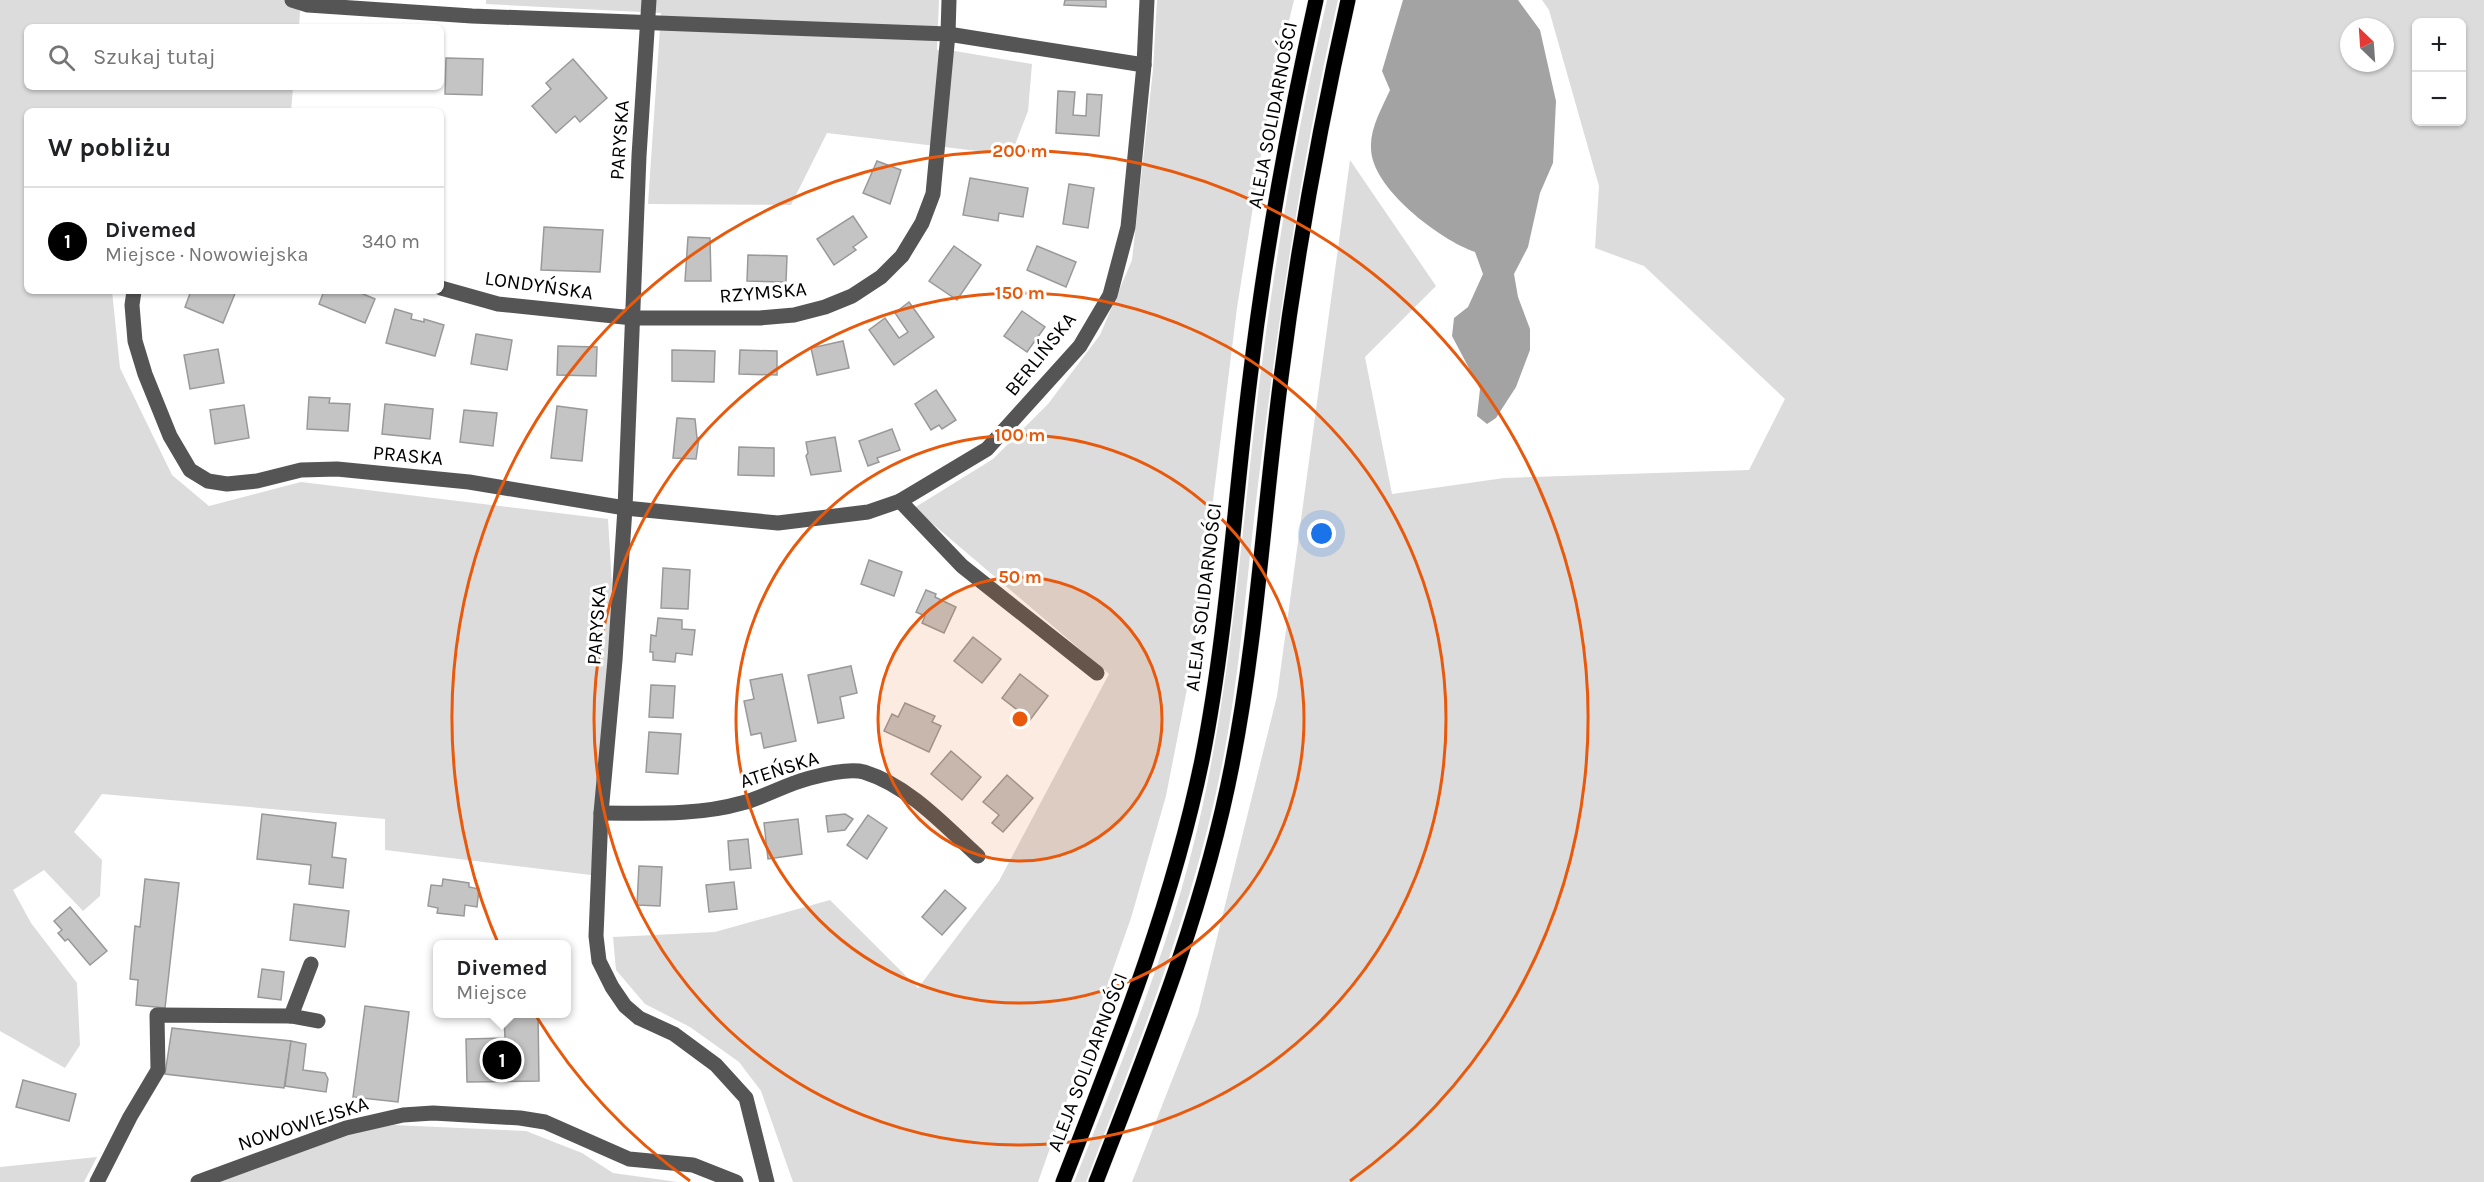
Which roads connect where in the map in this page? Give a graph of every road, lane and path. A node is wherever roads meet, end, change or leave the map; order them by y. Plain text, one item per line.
1 (292, 0) edge
2 (474, 0) edge
3 (649, 0) edge
4 (949, 0) edge
5 (1148, 0) edge
6 (1316, 0) edge
7 (1348, 0) edge
8 (472, 16) junction
9 (648, 22) junction
10 (948, 34) junction
11 (1144, 65) junction
12 (444, 289) edge
13 (134, 294) edge
14 (633, 318) junction
15 (900, 501) junction
16 (625, 508) junction
17 (1096, 673) dead end
18 (601, 813) junction
19 (978, 856) dead end
20 (311, 964) dead end
21 (291, 1016) junction
22 (318, 1021) dead end
23 (97, 1182) edge
24 (198, 1182) edge
25 (736, 1182) edge
26 (767, 1182) edge
27 (1063, 1182) edge
28 (1096, 1182) edge

1 - 8 street
2 - 8 street
3 - 9 street, PARYSKA
4 - 10 street, RZYMSKA
5 - 11 street, BERLIŃSKA
6 - 27 main road, ALEJA SOLIDARNOŚCI
7 - 28 main road
8 - 9 street
9 - 10 street
9 - 14 street, PARYSKA
10 - 11 street
10 - 14 street, RZYMSKA
11 - 15 street, BERLIŃSKA
12 - 14 street, LONDYŃSKA
13 - 16 street, PRASKA
14 - 16 street, PARYSKA
15 - 16 street, BERLIŃSKA
15 - 17 street
16 - 18 street, PARYSKA
18 - 19 street, ATEŃSKA
18 - 26 street, PARYSKA
20 - 21 street
21 - 22 street
21 - 23 street
24 - 25 street, NOWOWIEJSKA

